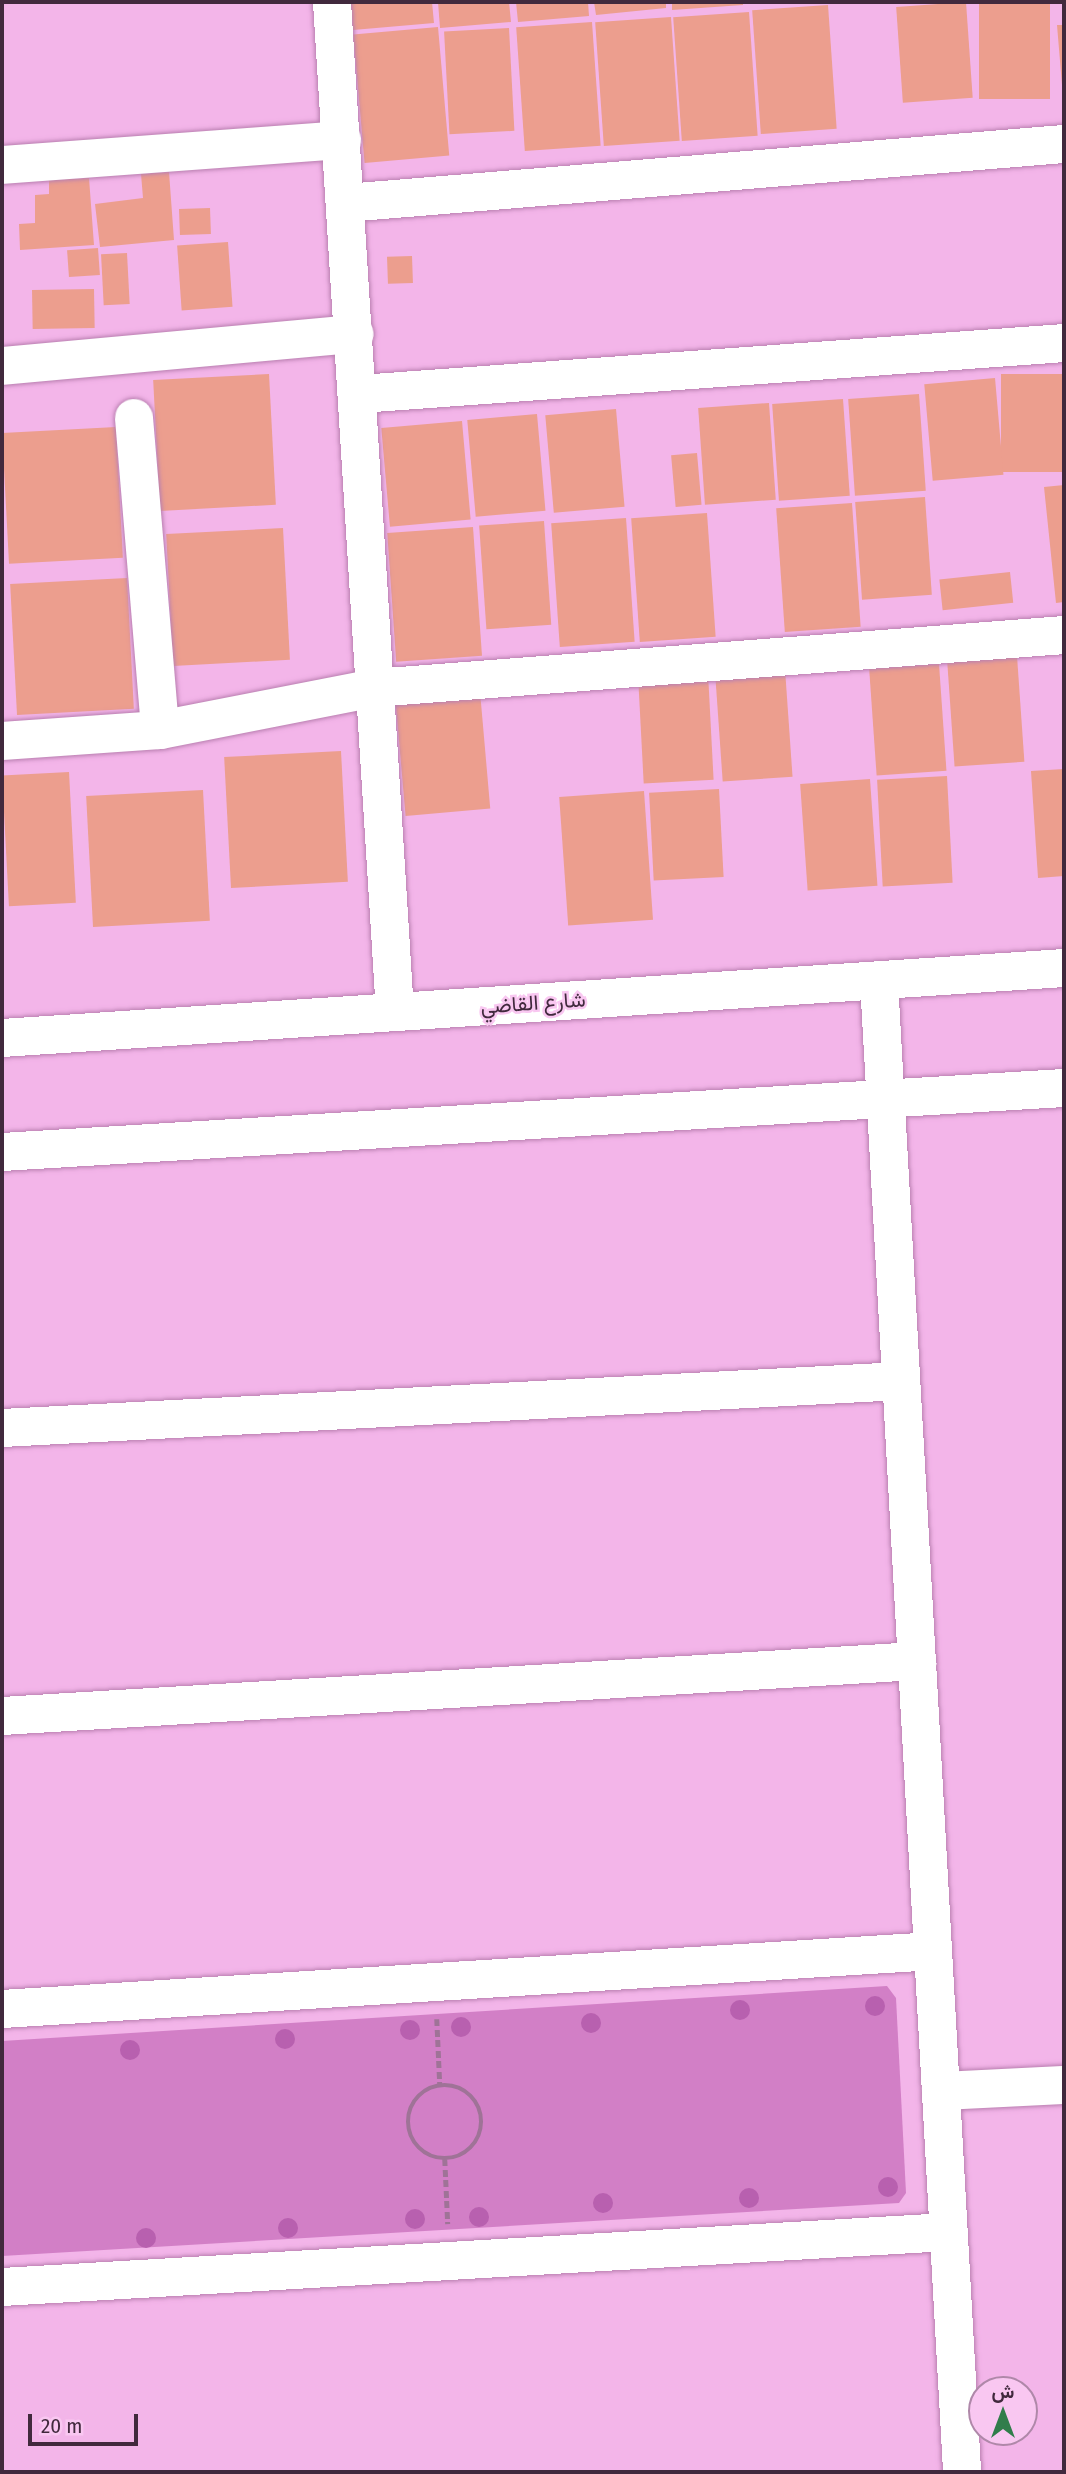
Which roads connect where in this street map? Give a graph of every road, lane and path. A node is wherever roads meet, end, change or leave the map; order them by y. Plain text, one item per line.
1 (332, 2) edge
2 (342, 140) junction
3 (1064, 144) edge
4 (2, 165) edge
5 (346, 203) junction
6 (355, 334) junction
7 (1064, 344) edge
8 (2, 366) edge
9 (360, 394) junction
10 (134, 418) dead end
11 (1064, 635) edge
12 (374, 688) junction
13 (160, 730) junction
14 (2, 741) edge
15 (1064, 968) edge
16 (879, 981) junction
17 (396, 1012) junction
18 (2, 1038) edge
19 (1064, 1088) edge
20 (885, 1101) junction
21 (2, 1152) edge
22 (901, 1381) junction
23 (2, 1428) edge
24 (916, 1661) junction
25 (2, 1716) edge
26 (933, 1951) junction
27 (435, 1982) junction
28 (2, 2009) edge
29 (440, 2085) junction
30 (1064, 2085) edge
31 (941, 2091) junction
32 (445, 2159) junction
33 (948, 2232) junction
34 (451, 2261) junction
35 (2, 2287) edge
36 (962, 2472) edge

1 - 2 street
2 - 4 street
2 - 5 street
3 - 5 street
5 - 6 street
6 - 8 street
6 - 9 street
7 - 9 street
9 - 12 street
10 - 13 street
11 - 12 street
12 - 13 street
12 - 17 street
13 - 14 street
15 - 16 street, شارع القاضي
16 - 17 street, شارع القاضي
16 - 20 street
17 - 18 street, شارع القاضي
19 - 20 street
20 - 21 street
20 - 22 street
22 - 23 street
22 - 24 street
24 - 25 street
24 - 26 street
26 - 27 street
26 - 31 street
27 - 28 street
27 - 29 path
29 - 32 path
29 - 32 path
30 - 31 street
31 - 33 street
32 - 34 path
33 - 34 street
33 - 36 street
34 - 35 street

